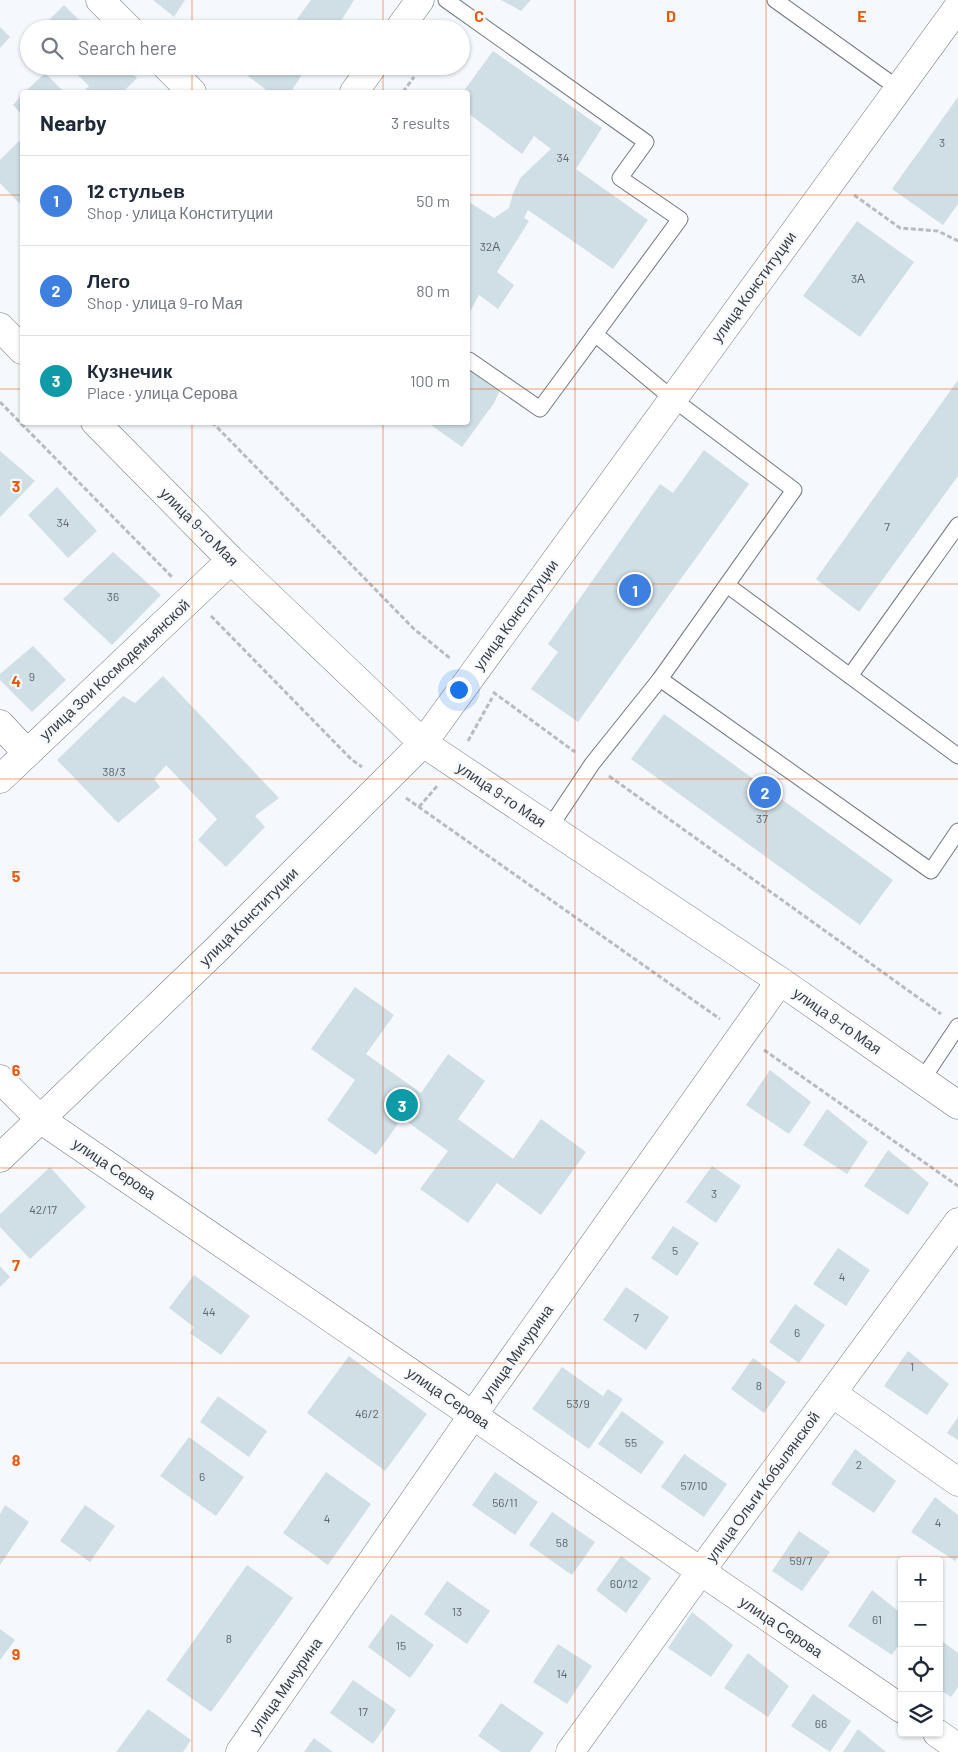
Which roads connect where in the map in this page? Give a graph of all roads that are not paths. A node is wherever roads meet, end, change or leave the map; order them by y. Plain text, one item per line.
1 (100, 0) edge
2 (420, 0) edge
3 (446, 0) edge
4 (775, 0) edge
5 (958, 7) edge
6 (120, 20) edge
7 (406, 20) edge
8 (175, 75) edge
9 (366, 75) edge
10 (899, 89) junction
11 (190, 90) edge
12 (355, 90) edge
13 (0, 327) edge
14 (595, 334) junction
15 (20, 348) edge
16 (470, 361) edge
17 (673, 399) junction
18 (109, 428) edge
19 (958, 525) edge
20 (231, 560) junction
21 (727, 584) junction
22 (850, 676) junction
23 (660, 679) junction
24 (0, 724) edge
25 (423, 743) junction
26 (27, 753) junction
27 (958, 756) edge
28 (0, 779) edge
29 (550, 827) junction
30 (958, 832) edge
31 (780, 981) junction
32 (958, 1026) edge
33 (0, 1079) edge
34 (922, 1080) junction
35 (958, 1105) edge
36 (40, 1119) junction
37 (0, 1158) edge
38 (958, 1222) edge
39 (832, 1393) junction
40 (473, 1415) junction
41 (958, 1482) edge
42 (700, 1572) junction
43 (898, 1706) edge
44 (943, 1737) edge
45 (958, 1748) edge
46 (240, 1752) edge
47 (570, 1752) edge

1 - 6 street
2 - 7 street
3 - 14 lane
4 - 10 lane
5 - 10 street, улица Конституции
8 - 11 street
9 - 12 street
10 - 17 street, улица Конституции
13 - 15 street
14 - 16 lane
14 - 17 lane
17 - 21 lane
17 - 25 street, улица Конституции
18 - 20 street, улица 9-го Мая
19 - 22 lane
20 - 25 street, улица 9-го Мая
20 - 26 street, улица Зои Космодемьянской
21 - 22 lane
21 - 23 lane
22 - 27 lane
23 - 29 lane
23 - 30 lane
24 - 26 street
25 - 29 street, улица 9-го Мая
25 - 36 street, улица Конституции
26 - 28 street, улица Зои Космодемьянской
29 - 31 street, улица 9-го Мая
31 - 34 street, улица 9-го Мая
31 - 40 street, улица Мичурина
32 - 34 lane
33 - 36 street, улица Серова
34 - 35 street, улица 9-го Мая
36 - 37 street, улица Конституции
36 - 40 street, улица Серова
38 - 39 street, улица Ольги Кобылянской
39 - 41 street
39 - 42 street, улица Ольги Кобылянской
40 - 42 street, улица Серова
40 - 46 street, улица Мичурина
42 - 43 street, улица Серова
42 - 47 street, улица Ольги Кобылянской
44 - 45 street

